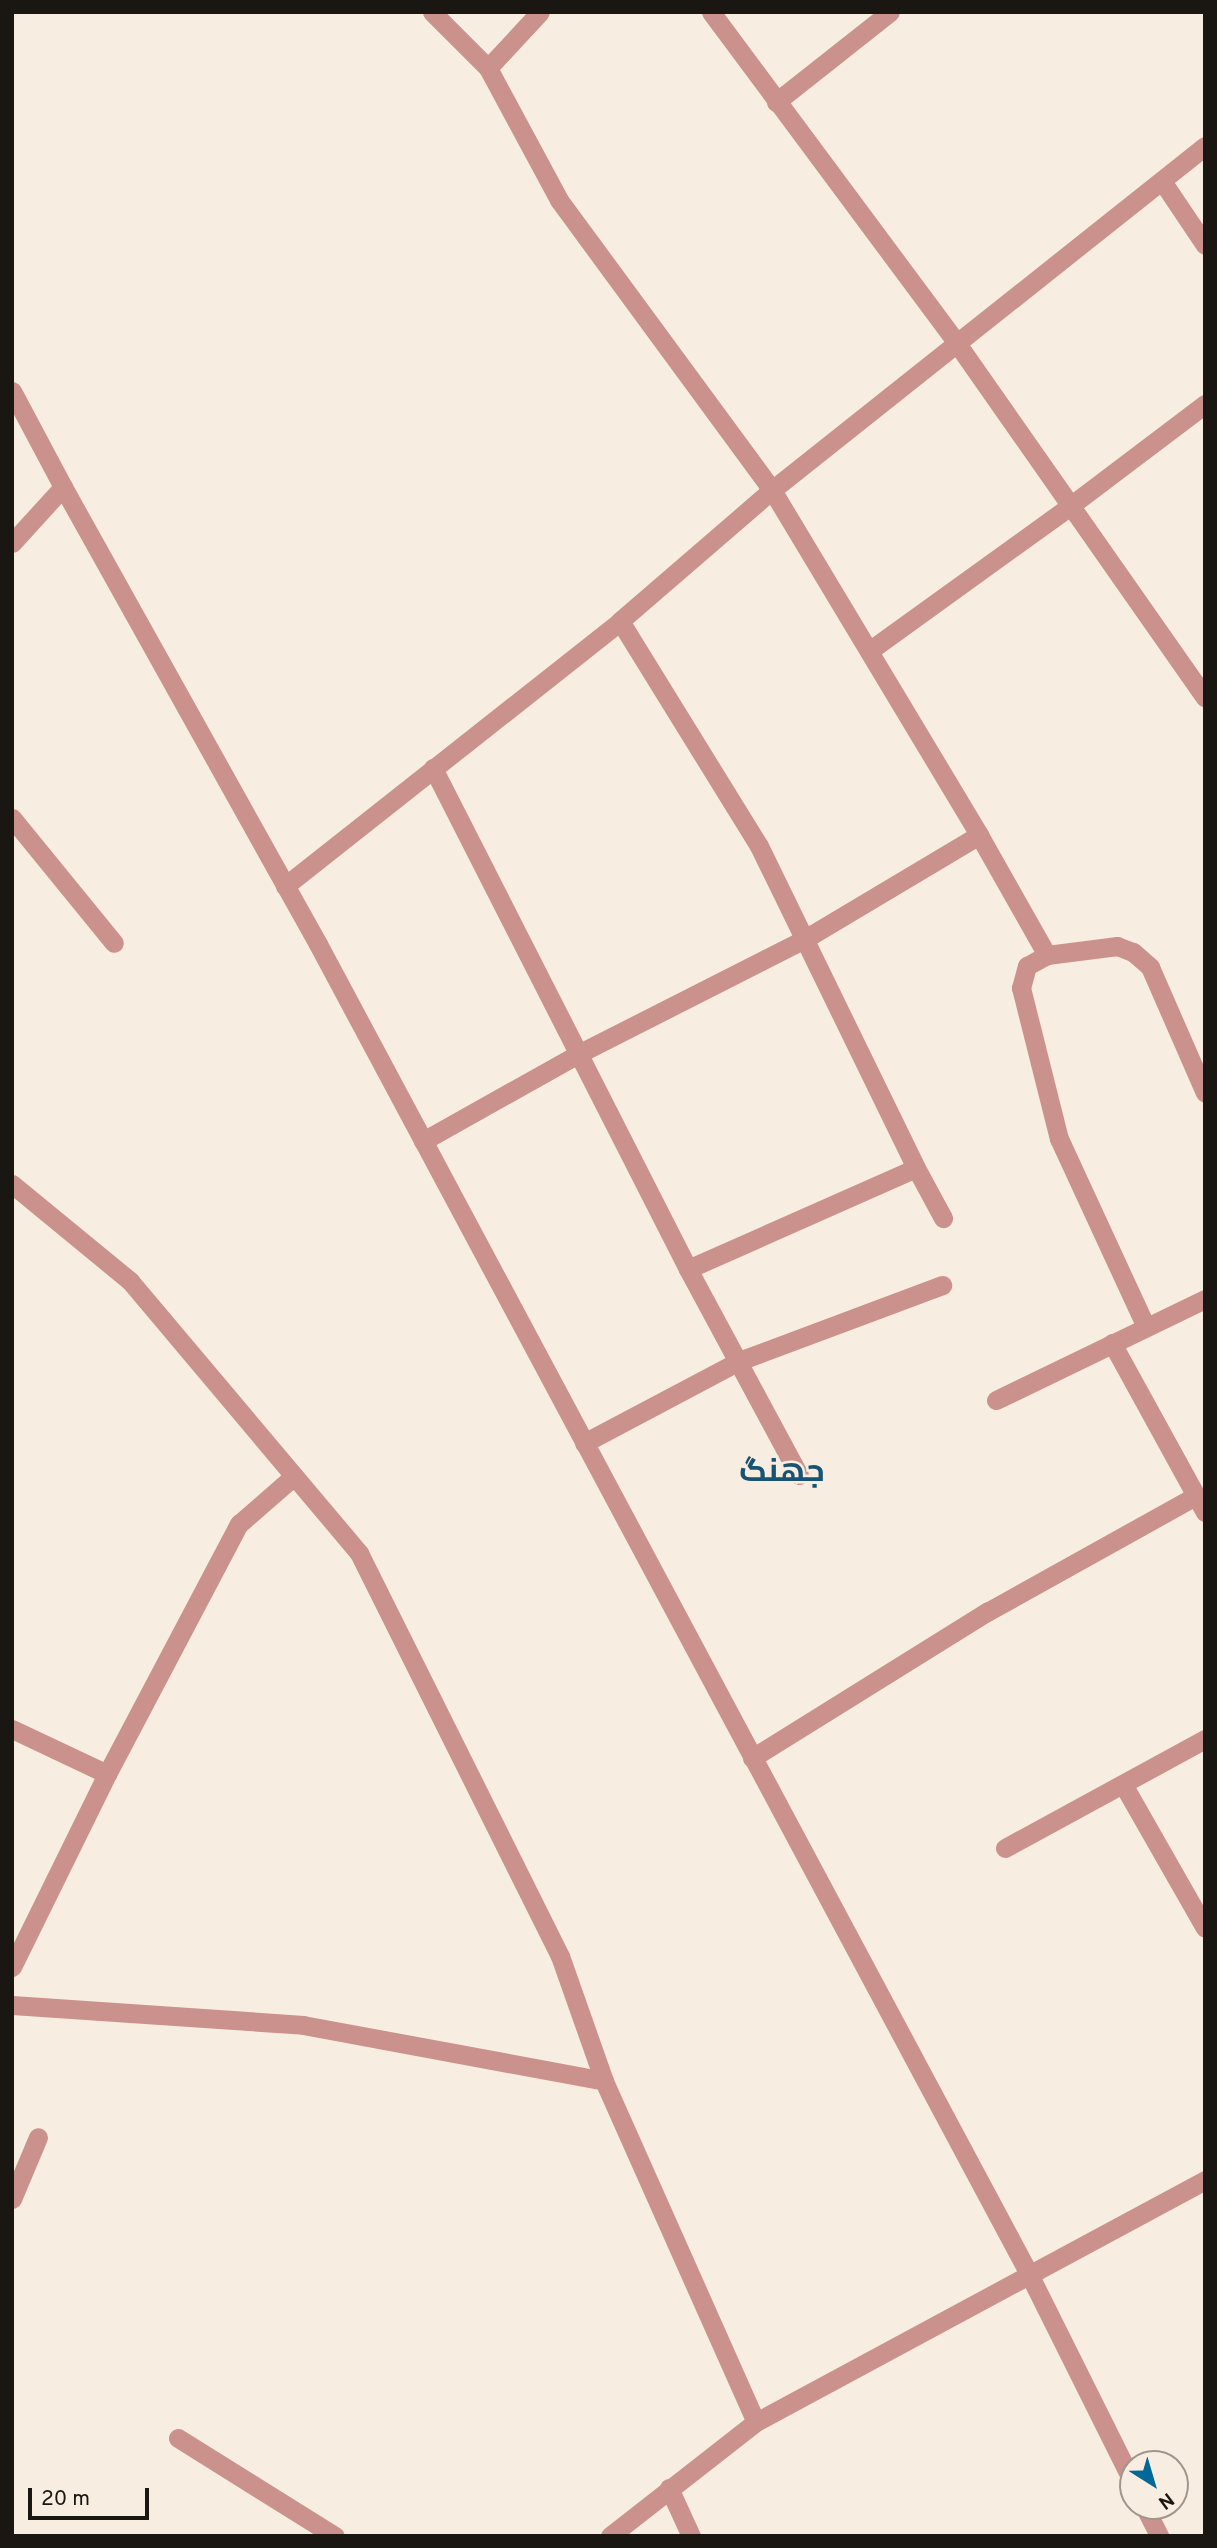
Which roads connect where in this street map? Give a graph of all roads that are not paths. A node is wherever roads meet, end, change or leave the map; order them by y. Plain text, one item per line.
1 (432, 12) edge
2 (540, 12) edge
3 (711, 12) edge
4 (890, 12) edge
5 (488, 68) junction
6 (776, 102) junction
7 (1205, 146) edge
8 (1163, 181) junction
9 (1205, 245) edge
10 (956, 342) junction
11 (12, 391) edge
12 (1205, 404) edge
13 (63, 487) junction
14 (772, 490) junction
15 (1070, 506) junction
16 (12, 543) edge
17 (620, 621) junction
18 (869, 651) junction
19 (1205, 697) edge
20 (433, 768) junction
21 (12, 818) edge
22 (979, 835) junction
23 (285, 886) junction
24 (803, 940) junction
25 (114, 943) dead end
26 (1046, 955) junction
27 (580, 1053) junction
28 (1205, 1093) edge
29 (423, 1141) junction
30 (916, 1168) junction
31 (12, 1184) edge
32 (943, 1218) dead end
33 (688, 1269) junction
34 (942, 1285) dead end
35 (1205, 1299) edge
36 (1146, 1327) junction
37 (1112, 1343) junction
38 (739, 1362) junction
39 (996, 1400) dead end
40 (584, 1443) junction
41 (799, 1475) dead end
42 (294, 1476) junction
43 (1200, 1504) edge
44 (12, 1729) edge
45 (1205, 1739) edge
46 (752, 1758) junction
47 (107, 1773) junction
48 (1124, 1786) junction
49 (1005, 1848) dead end
50 (1205, 1928) edge
51 (12, 1967) edge
52 (12, 2005) edge
53 (604, 2081) junction
54 (38, 2137) dead end
55 (1205, 2179) edge
56 (12, 2199) edge
57 (1030, 2274) junction
58 (755, 2422) junction
59 (178, 2438) dead end
60 (1119, 2455) edge
61 (669, 2488) junction
62 (1151, 2520) edge
63 (335, 2536) edge
64 (610, 2536) edge
65 (691, 2536) edge
66 (1159, 2536) edge

1 - 5 street
2 - 5 street
3 - 6 street
4 - 6 street
5 - 14 street
6 - 10 street
7 - 8 street
8 - 9 street
8 - 10 street
10 - 14 street
10 - 15 street
11 - 13 street
12 - 15 street
13 - 16 street
13 - 23 street
14 - 17 street
14 - 18 street
15 - 18 street
15 - 19 street
17 - 20 street
17 - 24 street
18 - 22 street
20 - 23 street
20 - 27 street
21 - 25 street
22 - 24 street
22 - 26 street
23 - 29 street
24 - 27 street
24 - 30 street
26 - 28 street
26 - 36 street
27 - 29 street
27 - 33 street
29 - 40 street
30 - 32 street
30 - 33 street
31 - 42 street
33 - 38 street
34 - 38 street
35 - 36 street
36 - 37 street
37 - 39 street
37 - 43 street
38 - 40 street
38 - 41 street
40 - 46 street
42 - 47 street
42 - 53 street
43 - 46 street
44 - 47 street
45 - 48 street
46 - 57 street
47 - 51 street
48 - 49 street
48 - 50 street
52 - 53 street
53 - 58 street
54 - 56 street
55 - 57 street
57 - 58 street
57 - 60 street
58 - 61 street
59 - 63 street
61 - 64 street
61 - 65 street
62 - 66 street

